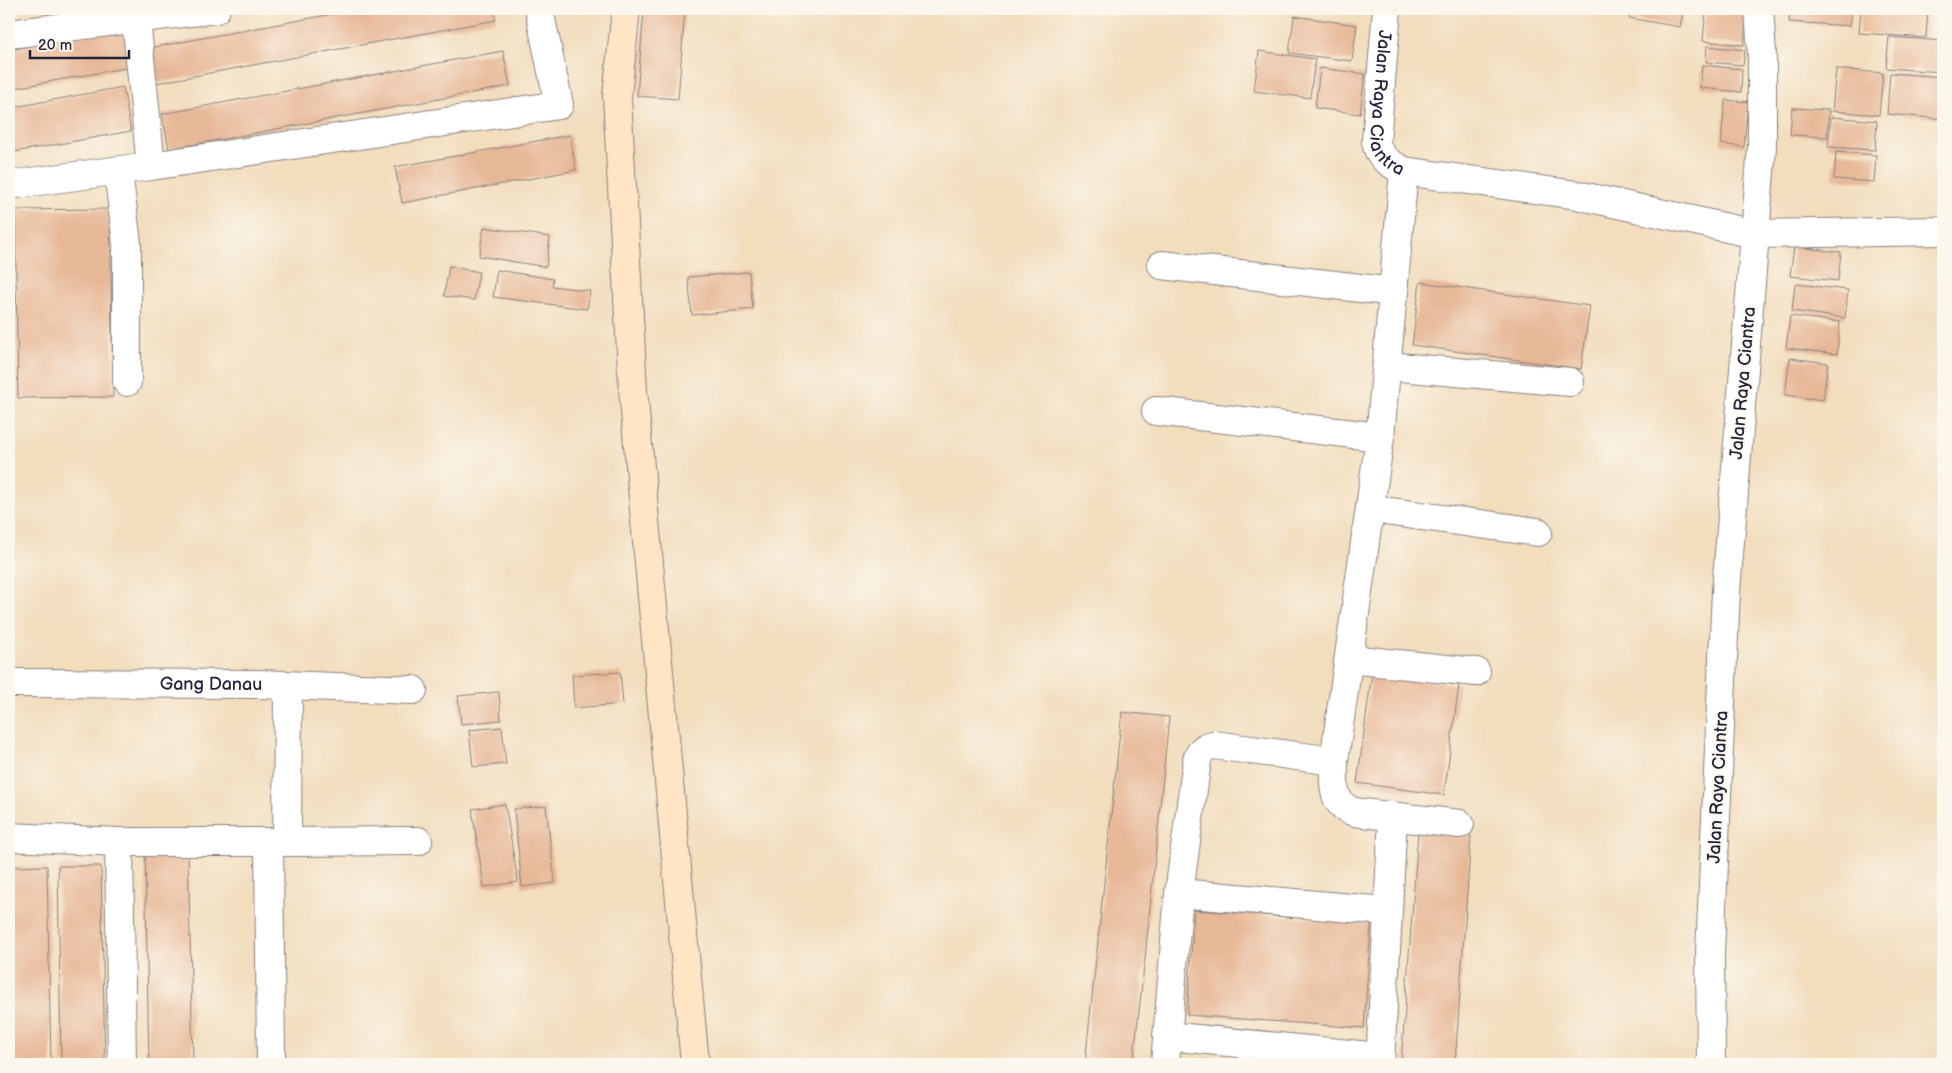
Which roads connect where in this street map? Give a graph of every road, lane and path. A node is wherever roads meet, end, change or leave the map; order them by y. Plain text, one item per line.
1 (216, 9) edge
2 (539, 9) edge
3 (626, 9) edge
4 (1387, 9) edge
5 (1759, 9) edge
6 (136, 19) junction
7 (9, 34) edge
8 (151, 166) junction
9 (118, 171) junction
10 (1404, 171) junction
11 (9, 185) edge
12 (1943, 231) edge
13 (1755, 234) junction
14 (1162, 265) dead end
15 (1395, 292) junction
16 (1388, 366) junction
17 (127, 382) dead end
18 (1570, 382) dead end
19 (1156, 411) dead end
20 (1380, 437) junction
21 (1370, 509) junction
22 (1538, 532) dead end
23 (1348, 659) junction
24 (1476, 672) dead end
25 (9, 683) edge
26 (288, 685) junction
27 (413, 690) dead end
28 (1334, 761) junction
29 (1393, 816) junction
30 (1460, 824) dead end
31 (9, 837) edge
32 (418, 841) dead end
33 (119, 842) junction
34 (278, 842) junction
35 (1179, 893) junction
36 (1386, 911) junction
37 (1167, 1036) junction
38 (1380, 1061) edge
39 (122, 1064) edge
40 (271, 1064) edge
41 (696, 1064) edge
42 (1165, 1064) edge
43 (1711, 1064) edge

1 - 6 street
2 - 8 street
3 - 41 street
4 - 10 street, Jalan Raya Ciantra
5 - 13 street
6 - 7 street
6 - 8 street
8 - 9 street
9 - 11 street
9 - 17 street
10 - 13 street, Jalan Raya Ciantra
10 - 15 street
12 - 13 street
13 - 43 street, Jalan Raya Ciantra
14 - 15 street
15 - 16 street
16 - 18 street
16 - 20 street
19 - 20 street
20 - 21 street
21 - 22 street
21 - 23 street
23 - 24 street
23 - 28 street
25 - 26 street, Gang Danau
26 - 27 street, Gang Danau
26 - 34 street
28 - 29 street
28 - 35 street
29 - 30 street
29 - 36 street
31 - 33 street
32 - 34 street
33 - 34 street
33 - 39 street
34 - 40 street
35 - 36 street
35 - 37 street
36 - 38 street
37 - 38 street
37 - 42 street

